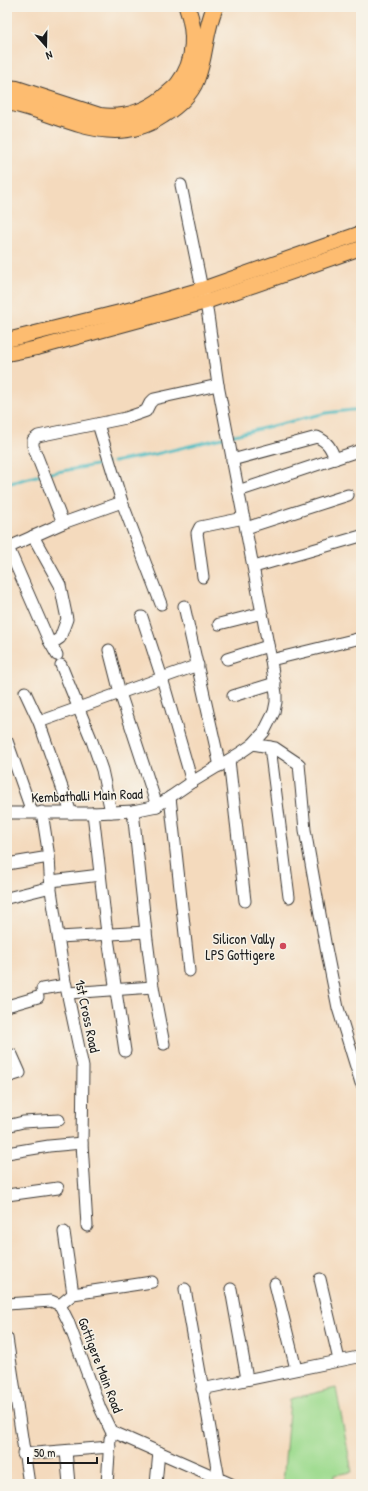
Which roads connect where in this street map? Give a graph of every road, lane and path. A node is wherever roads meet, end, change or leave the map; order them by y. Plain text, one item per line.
1 (187, 7) edge
2 (215, 7) edge
3 (7, 88) edge
4 (7, 102) edge
5 (181, 185) dead end
6 (361, 233) edge
7 (361, 248) edge
8 (204, 295) junction
9 (7, 340) edge
10 (7, 354) edge
11 (218, 385) junction
12 (98, 424) junction
13 (361, 450) edge
14 (335, 459) junction
15 (232, 460) junction
16 (238, 491) junction
17 (348, 495) dead end
18 (122, 502) junction
19 (63, 522) junction
20 (245, 523) junction
21 (33, 536) junction
22 (361, 536) edge
23 (7, 547) edge
24 (254, 567) junction
25 (203, 577) dead end
26 (161, 604) dead end
27 (184, 606) dead end
28 (262, 613) junction
29 (142, 617) dead end
30 (219, 624) dead end
31 (361, 638) edge
32 (49, 641) junction
33 (268, 646) junction
34 (109, 650) dead end
35 (227, 659) dead end
36 (271, 660) junction
37 (198, 665) junction
38 (162, 678) junction
39 (275, 683) junction
40 (25, 692) dead end
41 (120, 693) junction
42 (233, 696) dead end
43 (78, 708) junction
44 (39, 722) junction
45 (7, 741) edge
46 (253, 744) junction
47 (270, 747) junction
48 (224, 763) junction
49 (192, 782) junction
50 (170, 797) junction
51 (157, 806) junction
52 (133, 811) junction
53 (37, 812) junction
54 (71, 812) junction
55 (111, 812) junction
56 (7, 813) edge
57 (93, 813) junction
58 (49, 857) junction
59 (7, 864) edge
60 (100, 875) junction
61 (51, 884) junction
62 (289, 897) dead end
63 (7, 898) edge
64 (245, 901) dead end
65 (146, 932) junction
66 (107, 934) junction
67 (58, 937) junction
68 (190, 971) dead end
69 (153, 987) junction
70 (67, 989) junction
71 (115, 990) junction
72 (7, 1006) edge
73 (164, 1044) dead end
74 (124, 1051) dead end
75 (7, 1055) edge
76 (7, 1077) edge
77 (361, 1083) edge
78 (59, 1120) dead end
79 (7, 1126) edge
80 (82, 1143) junction
81 (7, 1154) edge
82 (58, 1188) dead end
83 (7, 1195) edge
84 (86, 1226) dead end
85 (64, 1232) dead end
86 (320, 1279) dead end
87 (152, 1282) dead end
88 (275, 1284) dead end
89 (185, 1289) dead end
90 (231, 1289) dead end
91 (73, 1294) junction
92 (7, 1304) edge
93 (60, 1305) junction
94 (7, 1338) edge
95 (358, 1357) dead end
96 (338, 1360) junction
97 (296, 1368) junction
98 (247, 1379) junction
99 (202, 1389) junction
100 (111, 1431) junction
101 (110, 1447) junction
102 (66, 1450) junction
103 (159, 1452) junction
104 (23, 1454) junction
105 (213, 1479) edge
106 (29, 1484) edge
107 (69, 1484) edge
108 (107, 1484) edge
109 (156, 1484) edge
110 (231, 1484) edge

1 - 3 highway
2 - 4 highway
5 - 8 street, Kembathalli Main Road
6 - 8 main road
7 - 8 main road
8 - 9 main road
8 - 10 main road
8 - 11 street, Kembathalli Main Road
11 - 12 street
11 - 15 street, Kembathalli Main Road
12 - 18 street
12 - 19 street
13 - 14 street
14 - 15 street
14 - 16 street
15 - 16 street, Kembathalli Main Road
16 - 20 street, Kembathalli Main Road
17 - 20 street
18 - 19 street
18 - 26 street
19 - 21 street
20 - 24 street, Kembathalli Main Road
20 - 25 street
21 - 23 street
21 - 32 street
22 - 24 street
23 - 32 street
24 - 28 street, Kembathalli Main Road
27 - 37 street
28 - 30 street
28 - 33 street, Kembathalli Main Road
29 - 38 street
31 - 36 street
32 - 43 street
33 - 35 street
33 - 36 street, Kembathalli Main Road
34 - 41 street
36 - 39 street, Kembathalli Main Road
37 - 38 street
37 - 48 street
38 - 41 street
38 - 49 street
39 - 42 street
39 - 46 street, Kembathalli Main Road
40 - 44 street
41 - 43 street
41 - 51 street
43 - 44 street
43 - 55 street
44 - 54 street
45 - 53 street, 1st Cross Road
46 - 47 street
46 - 48 street, Kembathalli Main Road
47 - 62 street
47 - 77 street
48 - 49 street, Kembathalli Main Road
48 - 64 street
49 - 50 street, Kembathalli Main Road
50 - 51 street, Kembathalli Main Road
50 - 68 street
51 - 52 street, Kembathalli Main Road
52 - 55 street, Kembathalli Main Road
52 - 65 street
53 - 54 street, Kembathalli Main Road
53 - 56 street, Kembathalli Main Road
53 - 58 street, 1st Cross Road
54 - 57 street, Kembathalli Main Road
55 - 57 street, Kembathalli Main Road
57 - 60 street
58 - 59 street
58 - 61 street, 1st Cross Road
60 - 61 street
60 - 66 street
61 - 63 street
61 - 67 street, 1st Cross Road
65 - 66 street
65 - 69 street
66 - 67 street
66 - 71 street
67 - 70 street, 1st Cross Road
69 - 71 street
69 - 73 street
70 - 71 street
70 - 72 street
70 - 80 street, 1st Cross Road
71 - 74 street
75 - 76 street
78 - 79 street
80 - 81 street
80 - 84 street, 1st Cross Road
82 - 83 street
85 - 91 street
86 - 96 street
87 - 91 street
88 - 97 street
89 - 99 street
90 - 98 street
91 - 93 street
92 - 93 street
93 - 100 street, Gottigere Main Road
94 - 104 street
95 - 96 street
96 - 97 street
97 - 98 street
98 - 99 street
99 - 105 street
100 - 101 street
100 - 103 street, Gottigere Main Road
101 - 102 street
101 - 108 street
102 - 104 street
102 - 107 street
103 - 105 street, Gottigere Main Road
103 - 109 street
104 - 106 street
105 - 110 street, Gottigere Main Road

